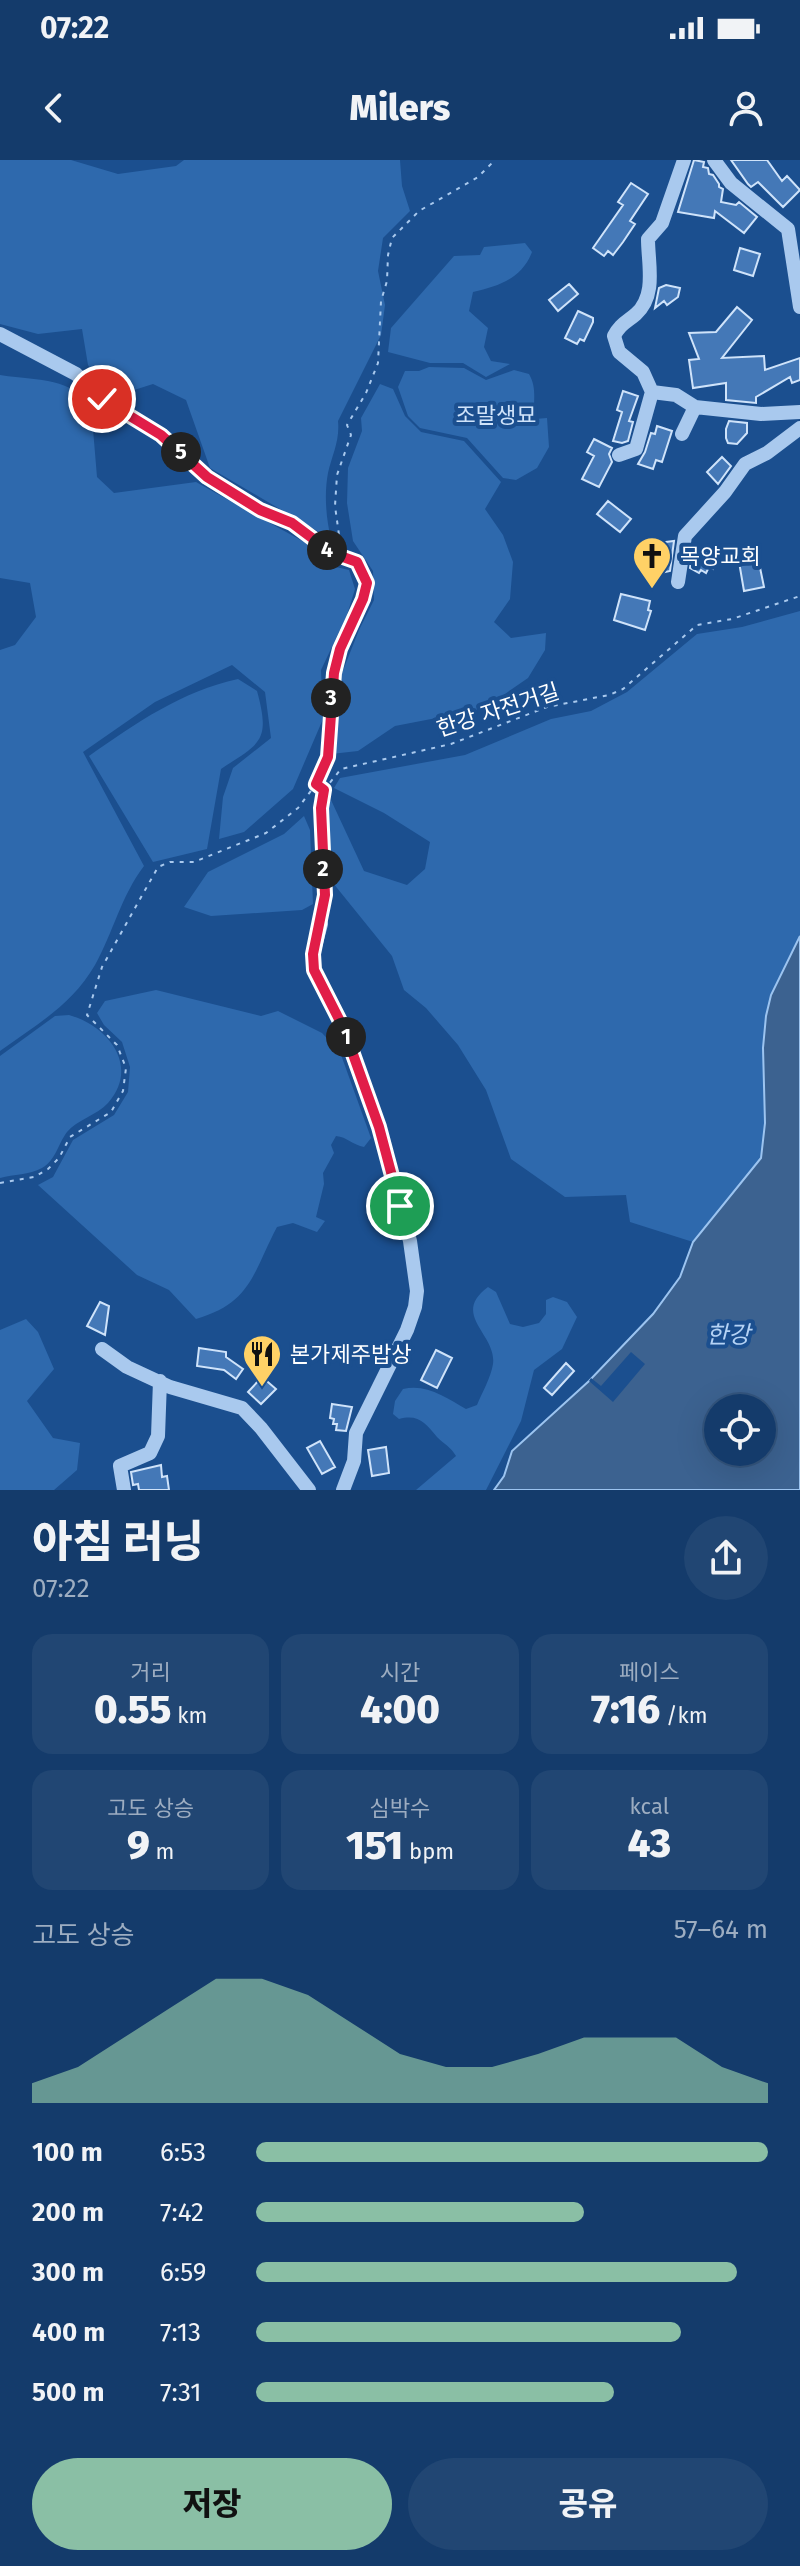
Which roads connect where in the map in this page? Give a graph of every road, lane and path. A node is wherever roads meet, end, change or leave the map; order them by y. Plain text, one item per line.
1 (495, 160) edge
2 (684, 160) edge
3 (714, 160) edge
4 (794, 232) edge
5 (800, 307) edge
6 (0, 334) edge
7 (652, 392) junction
8 (695, 407) junction
9 (800, 412) edge
10 (800, 428) edge
11 (682, 434) dead end
12 (619, 455) dead end
13 (196, 466) joint
14 (357, 562) junction
15 (678, 582) dead end
16 (800, 596) edge
17 (316, 784) junction
18 (324, 790) junction
19 (321, 924) joint
20 (0, 1183) edge
21 (102, 1349) dead end
22 (160, 1381) junction
23 (124, 1490) edge
24 (309, 1490) edge
25 (343, 1490) edge

1 - 14 path
2 - 7 street
3 - 4 street
4 - 5 street
6 - 13 street
7 - 8 street
7 - 12 street
8 - 9 street
8 - 11 street
10 - 15 street
13 - 14 path
14 - 17 path
16 - 18 path, 한강 자전거길
17 - 18 path
17 - 20 path
18 - 19 path
19 - 25 street
21 - 22 street
22 - 23 street
22 - 24 street

